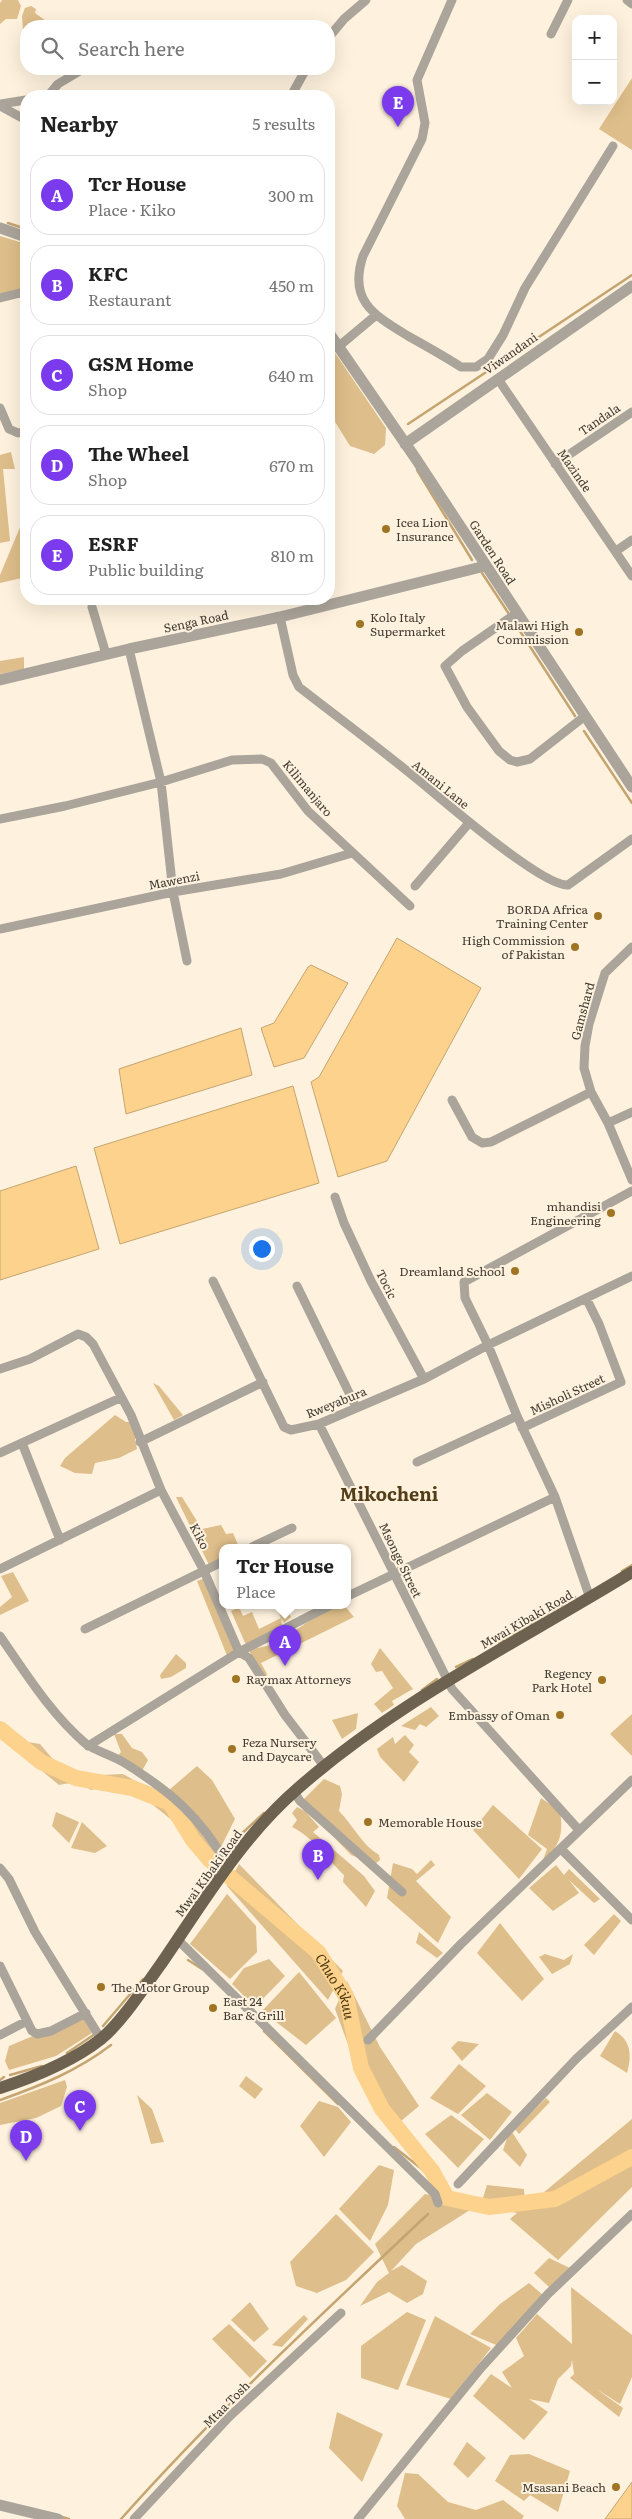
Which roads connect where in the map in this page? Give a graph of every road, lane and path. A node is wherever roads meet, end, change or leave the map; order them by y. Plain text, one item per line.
1 (366, 0) edge
2 (452, 0) edge
3 (568, 0) edge
4 (627, 0) edge
5 (632, 4) edge
6 (335, 30) edge
7 (551, 34) dead end
8 (73, 75) edge
9 (303, 75) edge
10 (52, 90) edge
11 (294, 90) edge
12 (20, 101) edge
13 (0, 105) edge
14 (20, 117) edge
15 (613, 146) dead end
16 (0, 228) edge
17 (20, 235) edge
18 (632, 286) edge
19 (20, 293) edge
20 (0, 298) edge
21 (375, 316) junction
22 (335, 342) edge
23 (338, 347) junction
24 (498, 379) junction
25 (0, 408) edge
26 (632, 412) edge
27 (20, 432) edge
28 (405, 444) junction
29 (555, 464) junction
30 (632, 540) edge
31 (616, 551) junction
32 (485, 566) junction
33 (632, 576) edge
34 (335, 603) edge
35 (328, 605) edge
36 (92, 607) dead end
37 (517, 613) junction
38 (280, 617) junction
39 (129, 649) junction
40 (106, 654) junction
41 (0, 680) edge
42 (585, 716) junction
43 (161, 782) junction
44 (632, 787) edge
45 (0, 819) edge
46 (469, 823) junction
47 (632, 839) edge
48 (352, 853) junction
49 (415, 886) dead end
50 (173, 892) junction
51 (410, 906) dead end
52 (0, 929) edge
53 (632, 947) edge
54 (187, 961) dead end
55 (591, 1092) junction
56 (452, 1100) dead end
57 (632, 1112) edge
58 (608, 1123) junction
59 (632, 1180) edge
60 (632, 1192) edge
61 (335, 1197) dead end
62 (632, 1276) edge
63 (214, 1281) dead end
64 (297, 1286) dead end
65 (586, 1298) junction
66 (488, 1345) junction
67 (0, 1369) edge
68 (424, 1379) junction
69 (263, 1382) junction
70 (120, 1398) junction
71 (356, 1407) junction
72 (517, 1416) junction
73 (319, 1424) junction
74 (522, 1428) junction
75 (140, 1442) junction
76 (22, 1443) junction
77 (0, 1453) edge
78 (417, 1462) dead end
79 (161, 1490) junction
80 (555, 1497) junction
81 (292, 1528) dead end
82 (60, 1540) junction
83 (258, 1544) edge
84 (219, 1564) edge
85 (0, 1569) edge
86 (204, 1571) junction
87 (632, 1572) edge
88 (393, 1573) junction
89 (351, 1594) edge
90 (590, 1598) junction
91 (219, 1606) edge
92 (220, 1609) edge
93 (323, 1609) edge
94 (86, 1629) dead end
95 (0, 1636) edge
96 (239, 1652) junction
97 (446, 1679) junction
98 (88, 1746) junction
99 (324, 1766) junction
100 (632, 1780) edge
101 (294, 1792) junction
102 (579, 1830) junction
103 (561, 1849) junction
104 (0, 1868) edge
105 (227, 1868) junction
106 (402, 1892) dead end
107 (632, 1920) edge
108 (177, 1939) junction
109 (0, 1966) edge
110 (632, 2007) edge
111 (86, 2013) junction
112 (27, 2021) junction
113 (0, 2035) edge
114 (101, 2039) junction
115 (368, 2040) dead end
116 (0, 2088) edge
117 (458, 2184) dead end
118 (438, 2203) dead end
119 (632, 2214) edge
120 (341, 2313) dead end
121 (0, 2505) edge
122 (58, 2519) edge
123 (134, 2519) edge
124 (358, 2519) edge

1 - 6 street
2 - 21 street
3 - 7 street
4 - 5 street
8 - 10 street
9 - 11 street
12 - 13 street
13 - 14 street
15 - 21 street
16 - 17 street
18 - 24 street, Viwandani
19 - 20 street
21 - 23 street
22 - 23 street, Garden Road
23 - 28 street, Garden Road
24 - 28 street, Viwandani
24 - 29 street, Mazinde
25 - 27 street
26 - 29 street, Tandala
28 - 32 street, Garden Road
29 - 31 street, Mazinde
30 - 31 street
31 - 33 street, Mazinde
32 - 34 street, Senga Road
32 - 37 street, Garden Road
35 - 38 street, Senga Road
36 - 40 street
37 - 42 street, Garden Road
37 - 42 street
38 - 39 street, Senga Road
38 - 46 street, Amani Lane
39 - 40 street, Senga Road
39 - 43 street
40 - 41 street, Senga Road
42 - 44 street, Garden Road
43 - 45 street, Kilimanjaro
43 - 48 street, Kilimanjaro
43 - 50 street
46 - 47 street, Amani Lane
46 - 49 street
48 - 50 street, Mawenzi
48 - 51 street, Kilimanjaro
50 - 52 street, Mawenzi
50 - 54 street
53 - 55 street, Gamshard
55 - 56 street
55 - 58 street, Gamshard
57 - 58 street
58 - 59 street, Gamshard
60 - 66 street
61 - 68 street, Tocic
62 - 65 street, Rweyabura
63 - 69 street, Rweyabura
64 - 71 street
65 - 66 street, Rweyabura
65 - 74 street, Misholi Street
66 - 68 street, Rweyabura
66 - 72 street
67 - 70 street, Kiko
68 - 71 street, Rweyabura
69 - 73 street, Rweyabura
69 - 75 street
70 - 75 street, Kiko
70 - 76 street
71 - 73 street, Rweyabura
72 - 74 street
72 - 78 street
73 - 88 street, Msonge Street
74 - 80 street
75 - 79 street, Kiko
76 - 77 street
76 - 82 street
79 - 82 street
79 - 86 street, Kiko
80 - 88 street
80 - 90 street
81 - 83 street
82 - 85 street
84 - 86 street
86 - 91 street, Kiko
86 - 94 street
87 - 90 main road, Mwai Kibaki Road
88 - 89 street
88 - 97 street, Msonge Street
90 - 97 main road, Mwai Kibaki Road
92 - 96 street, Kiko
93 - 96 street
95 - 98 street
96 - 98 street
96 - 99 street, Kiko
97 - 99 main road, Mwai Kibaki Road
97 - 102 street, Msonge Street
98 - 105 street
99 - 101 main road, Mwai Kibaki Road
100 - 102 street
101 - 105 main road, Mwai Kibaki Road
101 - 106 street
102 - 103 street
103 - 107 street
103 - 115 street
104 - 111 street
105 - 108 main road, Mwai Kibaki Road
108 - 114 main road, Mwai Kibaki Road
108 - 118 street
109 - 112 street
110 - 117 street
111 - 112 street
111 - 114 street
112 - 113 street
114 - 116 main road, Mwai Kibaki Road
119 - 124 street
120 - 123 street, Mtaa Tosh
121 - 122 street

